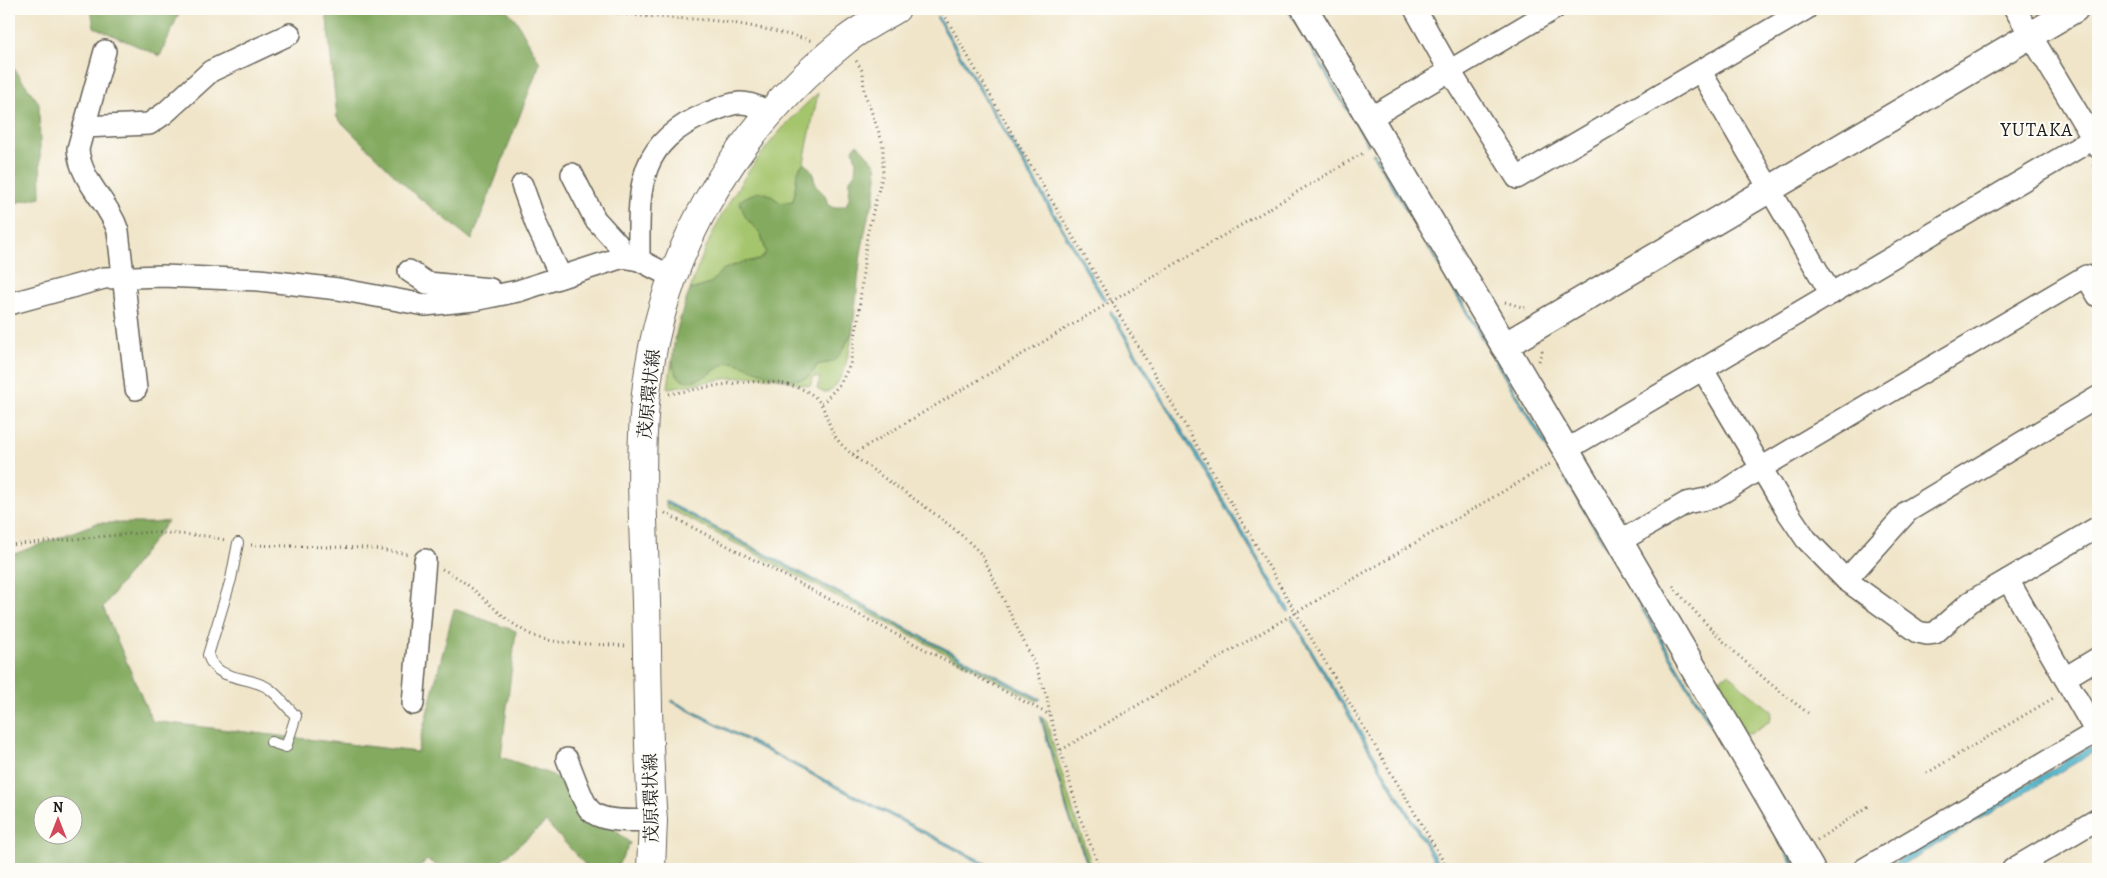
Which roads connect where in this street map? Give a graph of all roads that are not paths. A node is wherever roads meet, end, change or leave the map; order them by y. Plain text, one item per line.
1 (896, 9) edge
2 (1305, 9) edge
3 (1414, 9) edge
4 (1554, 9) edge
5 (1806, 9) edge
6 (2015, 9) edge
7 (2075, 9) edge
8 (290, 34) dead end
9 (2030, 35) junction
10 (105, 51) dead end
11 (1450, 71) junction
12 (1701, 72) junction
13 (769, 112) junction
14 (1370, 118) junction
15 (84, 127) junction
16 (2097, 141) edge
17 (572, 174) dead end
18 (522, 185) dead end
19 (1770, 188) junction
20 (631, 258) junction
21 (409, 271) dead end
22 (561, 277) junction
23 (672, 277) junction
24 (124, 278) junction
25 (518, 291) junction
26 (1831, 294) junction
27 (2098, 296) edge
28 (9, 304) edge
29 (1504, 346) junction
30 (1703, 370) junction
31 (136, 389) dead end
32 (2098, 398) edge
33 (1567, 452) junction
34 (1761, 468) junction
35 (2098, 527) edge
36 (1618, 542) junction
37 (238, 543) road end
38 (425, 560) road end
39 (1846, 580) junction
40 (2008, 580) junction
41 (2098, 658) edge
42 (2068, 683) junction
43 (413, 704) dead end
44 (2097, 733) edge
45 (271, 742) dead end
46 (567, 759) dead end
47 (2098, 819) edge
48 (653, 820) junction
49 (1805, 860) edge
50 (651, 869) edge
51 (1864, 869) edge
52 (2013, 869) edge

1 - 13 main road, 茂原環状線
2 - 14 street
3 - 11 street
4 - 11 street
5 - 12 street
6 - 9 street
7 - 9 street
8 - 15 street
9 - 16 street
9 - 19 street
10 - 15 street
11 - 12 street
11 - 14 street
12 - 19 street
13 - 20 street
13 - 23 main road, 茂原環状線
14 - 29 street
15 - 24 street
16 - 26 street
17 - 20 street
18 - 22 street
19 - 26 street
19 - 29 street
20 - 22 street
20 - 23 street
21 - 25 street
22 - 25 street
23 - 48 main road, 茂原環状線
24 - 25 street
24 - 28 street
24 - 31 street
26 - 30 street
27 - 34 street
29 - 33 street
30 - 33 street
30 - 34 street
32 - 39 street
33 - 36 street
34 - 36 street
34 - 39 street
35 - 40 street
36 - 49 street
37 - 45 lane
38 - 43 street
39 - 40 street
40 - 42 street
41 - 42 street
42 - 44 street
44 - 51 street
46 - 48 street
47 - 52 street
48 - 50 main road, 茂原環状線

